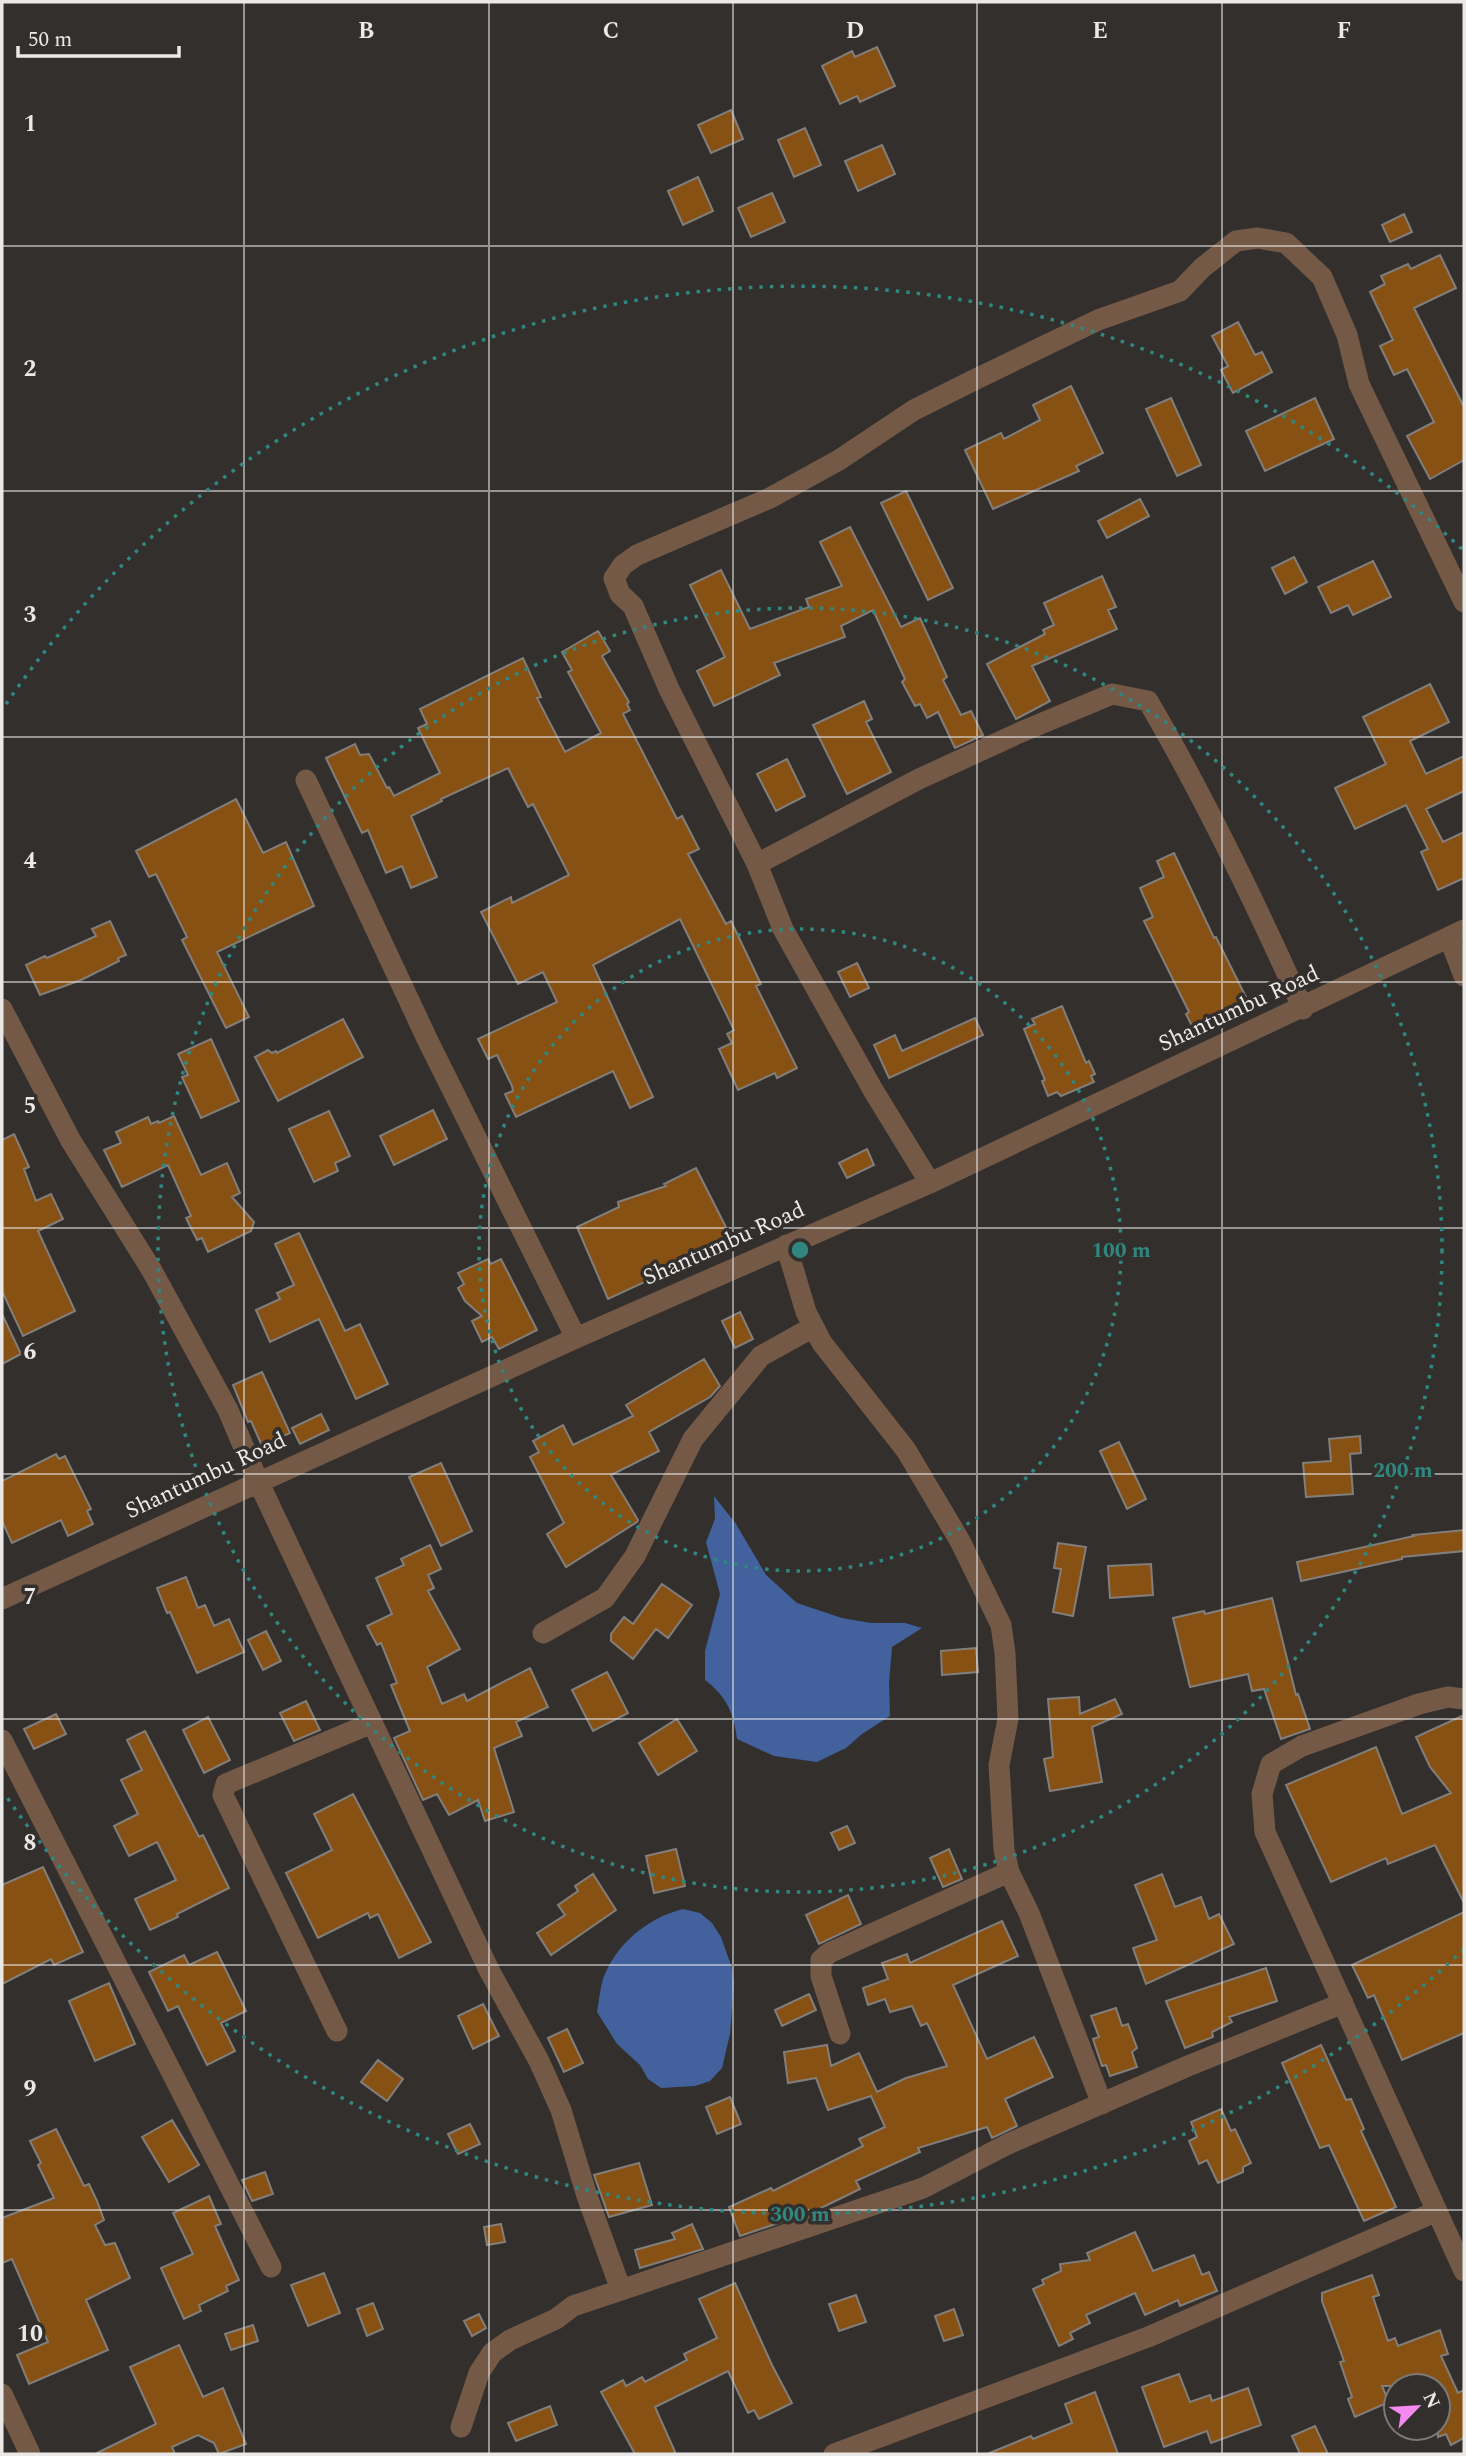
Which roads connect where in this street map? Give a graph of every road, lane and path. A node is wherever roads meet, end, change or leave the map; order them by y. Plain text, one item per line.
1 (1464, 602) edge
2 (306, 780) dead end
3 (757, 864) junction
4 (1456, 934) edge
5 (1464, 976) edge
6 (2, 1009) edge
7 (1303, 1009) junction
8 (930, 1183) junction
9 (786, 1245) junction
10 (813, 1327) junction
11 (576, 1338) junction
12 (258, 1481) junction
13 (2, 1600) edge
14 (543, 1633) dead end
15 (1464, 1699) edge
16 (372, 1723) junction
17 (2, 1740) edge
18 (1009, 1872) junction
19 (1343, 2003) junction
20 (337, 2031) dead end
21 (840, 2034) dead end
22 (1102, 2104) junction
23 (1437, 2211) junction
24 (271, 2267) dead end
25 (1464, 2271) edge
26 (621, 2290) junction
27 (2, 2394) edge
28 (461, 2427) dead end
29 (30, 2454) edge
30 (834, 2454) edge

1 - 3 street
2 - 11 street
3 - 7 street
3 - 8 street
4 - 5 street
4 - 7 street, Shantumbu Road
6 - 12 street
7 - 8 street, Shantumbu Road
8 - 9 street, Shantumbu Road
9 - 10 street
9 - 11 street, Shantumbu Road
10 - 14 street
10 - 18 street
11 - 12 street, Shantumbu Road
12 - 13 street, Shantumbu Road
12 - 16 street
15 - 19 street
16 - 20 street
16 - 26 street
17 - 24 street
18 - 21 street
18 - 22 street
19 - 22 street
19 - 23 street
22 - 26 street
23 - 25 street
23 - 30 street
26 - 28 street
27 - 29 street

